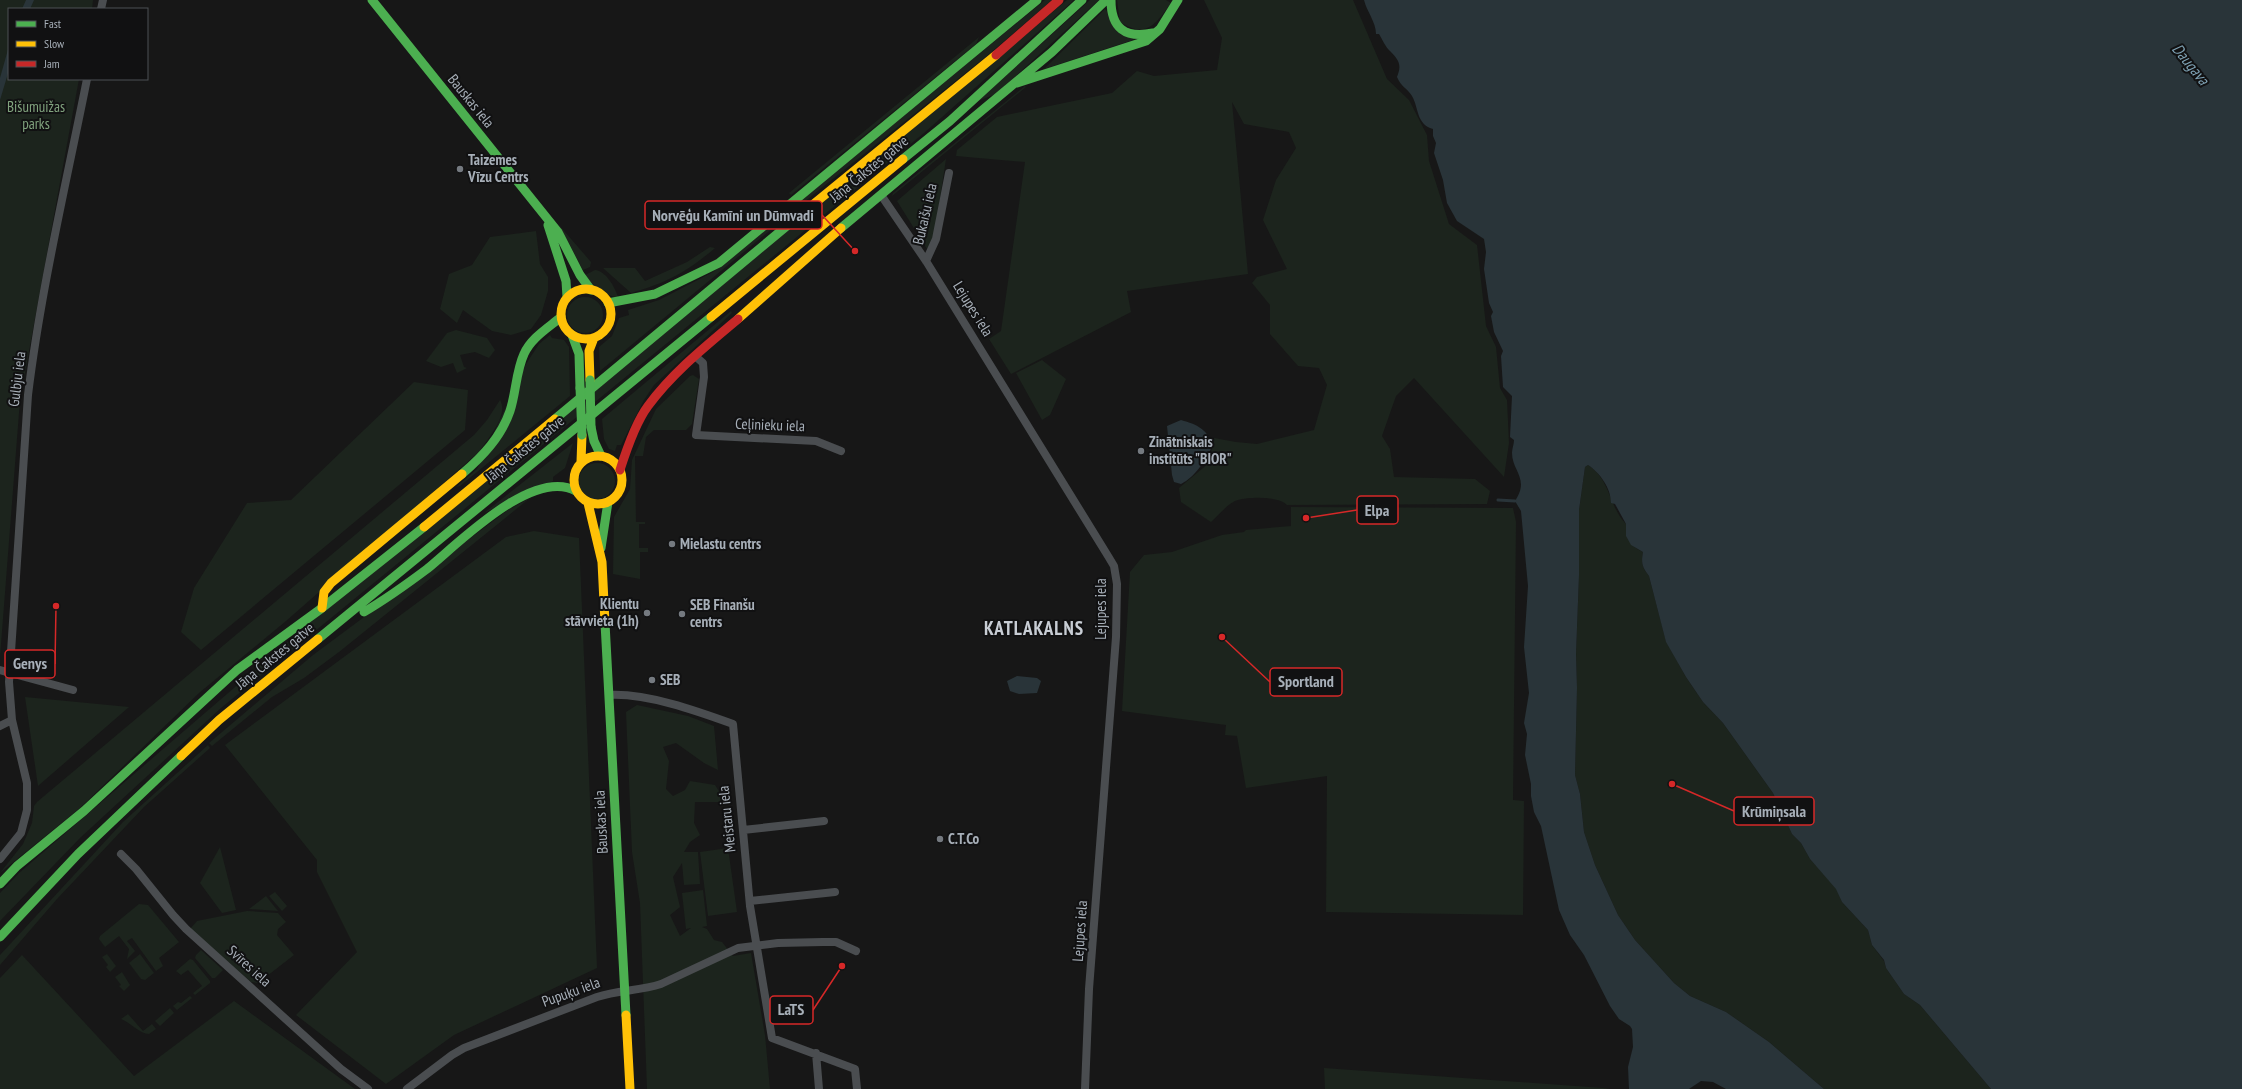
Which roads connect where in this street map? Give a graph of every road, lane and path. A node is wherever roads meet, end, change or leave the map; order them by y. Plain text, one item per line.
1 (372, 0) edge
2 (1036, 0) edge
3 (1059, 0) edge
4 (1082, 0) edge
5 (1106, 0) edge
6 (1111, 0) edge
7 (1178, 0) edge
8 (1157, 32) junction
9 (87, 80) edge
10 (1015, 84) junction
11 (949, 173) dead end
12 (881, 194) junction
13 (547, 220) junction
14 (926, 261) junction
15 (591, 290) junction
16 (567, 298) junction
17 (608, 303) junction
18 (561, 317) junction
19 (572, 335) junction
20 (594, 338) junction
21 (695, 356) junction
22 (841, 451) dead end
23 (601, 456) junction
24 (581, 462) junction
25 (620, 470) junction
26 (576, 491) junction
27 (588, 502) junction
28 (608, 502) junction
29 (601, 553) junction
30 (322, 608) junction
31 (340, 621) junction
32 (0, 670) edge
33 (10, 672) junction
34 (73, 690) dead end
35 (609, 695) junction
36 (12, 720) junction
37 (0, 726) edge
38 (824, 821) dead end
39 (743, 830) junction
40 (121, 854) dead end
41 (0, 859) edge
42 (0, 884) edge
43 (835, 892) dead end
44 (750, 901) junction
45 (0, 937) edge
46 (755, 945) junction
47 (856, 951) dead end
48 (624, 991) junction
49 (816, 1053) junction
50 (368, 1089) edge
51 (407, 1089) edge
52 (630, 1089) edge
53 (819, 1089) edge
54 (857, 1089) edge
55 (1085, 1089) edge

1 - 13 main road, Bauskas iela
2 - 17 main road
3 - 30 main road, Jāņa Čakstes gatve
4 - 31 main road, Jāņa Čakstes gatve
5 - 10 main road
6 - 8 main road
7 - 8 main road
8 - 10 main road
9 - 33 street, Gulbju iela
10 - 12 main road
11 - 14 street, Bukaišu iela
12 - 14 street, Lejupes iela
12 - 21 main road
13 - 15 main road, Bauskas iela
13 - 16 main road
14 - 55 street, Lejupes iela
15 - 16 main road
15 - 17 main road
16 - 18 main road
17 - 20 main road
18 - 19 main road
18 - 30 main road
19 - 20 main road
19 - 24 main road, bridge
20 - 23 main road, bridge
21 - 22 street, Ceļinieku iela
21 - 25 main road
23 - 24 main road
23 - 25 main road
24 - 26 main road
25 - 28 main road
26 - 27 main road
26 - 31 main road
27 - 28 main road
27 - 29 main road, Bauskas iela
28 - 29 main road, Bauskas iela
29 - 35 main road, Bauskas iela
30 - 42 main road, Jāņa Čakstes gatve
31 - 45 main road, Jāņa Čakstes gatve
32 - 33 street
33 - 34 street
33 - 36 street, Gulbju iela
35 - 39 street, Meistaru iela
35 - 48 main road, Bauskas iela
36 - 37 street
36 - 41 street, Gulbju iela
38 - 39 street
39 - 44 street, Meistaru iela
40 - 50 street, Svīres iela
43 - 44 street
44 - 46 street, Meistaru iela
46 - 47 street, Pupuķu iela
46 - 48 street, Pupuķu iela
46 - 49 street, Meistaru iela
48 - 51 street, Pupuķu iela
48 - 52 main road, Bauskas iela
49 - 53 street
49 - 54 street

